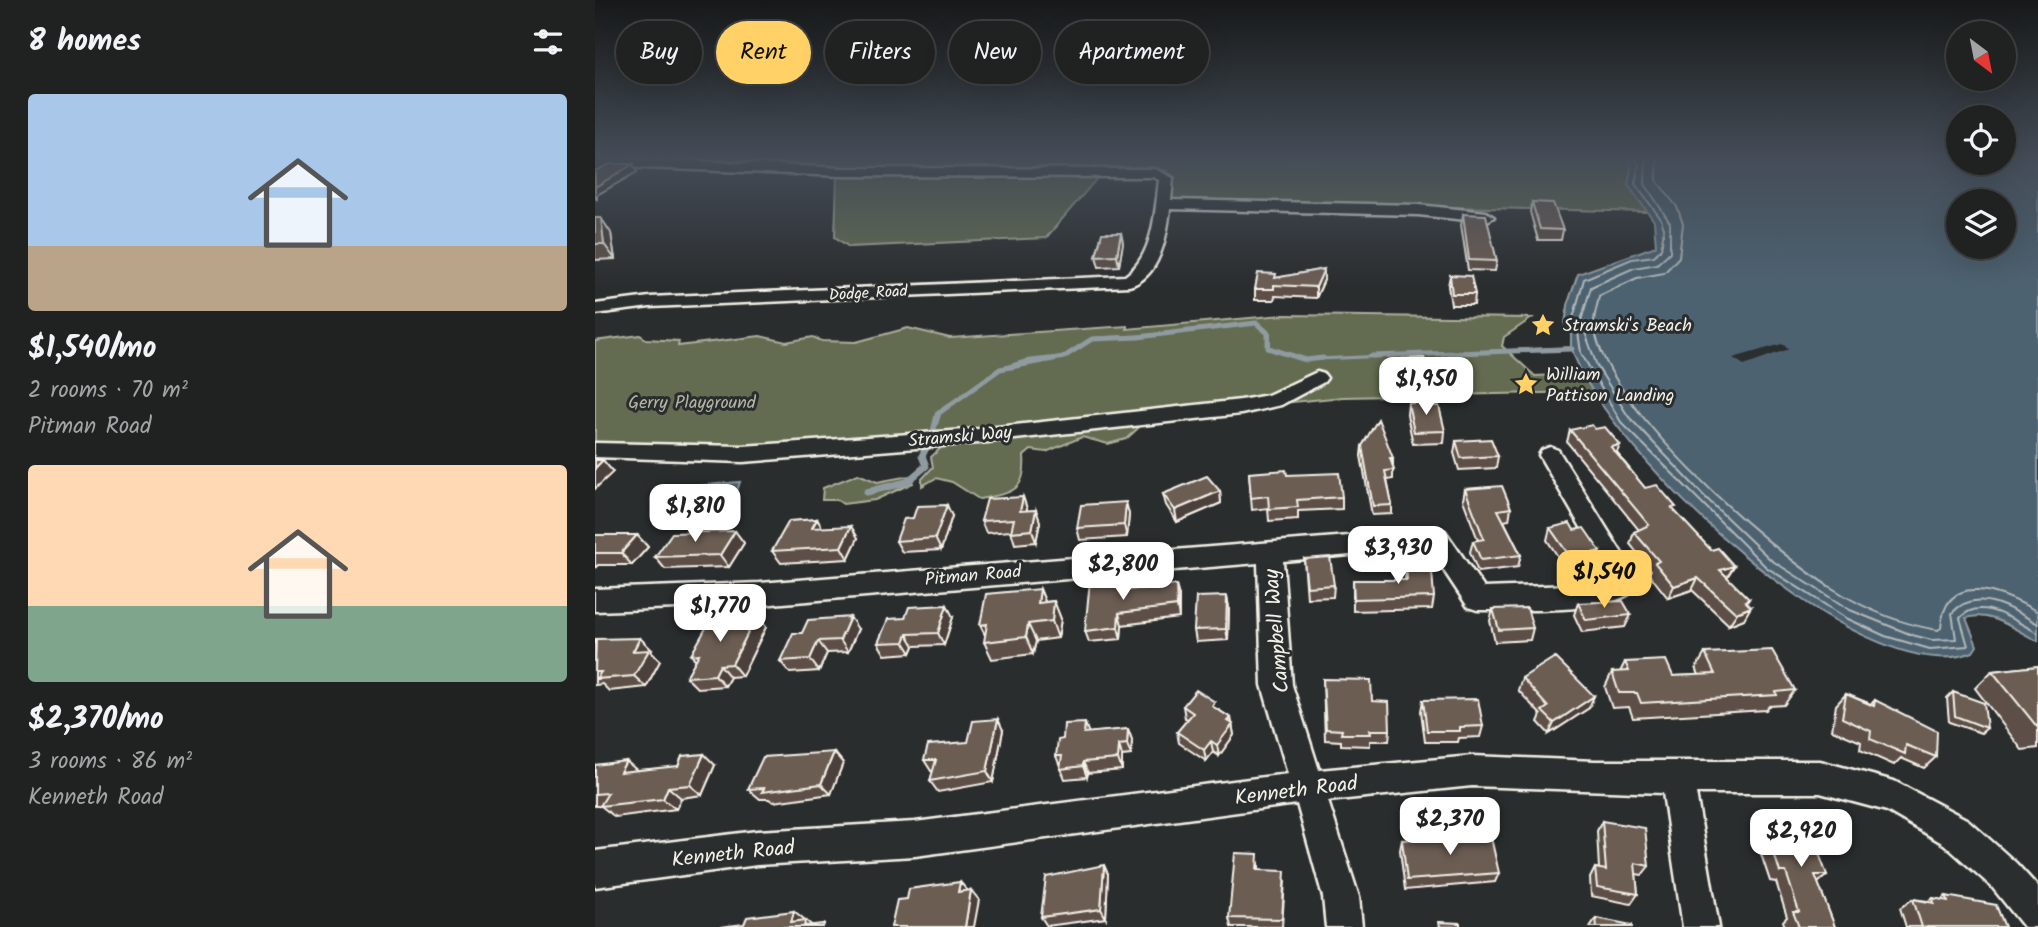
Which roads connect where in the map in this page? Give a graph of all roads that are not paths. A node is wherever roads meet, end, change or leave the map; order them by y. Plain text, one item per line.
1 (1163, 199) edge
2 (1163, 204) junction
3 (1486, 217) edge
4 (595, 309) edge
5 (1317, 378) dead end
6 (595, 450) edge
7 (1549, 455) dead end
8 (1270, 555) junction
9 (595, 600) edge
10 (1677, 778) junction
11 (1308, 788) junction
12 (595, 869) edge
13 (2038, 915) edge
14 (1343, 927) edge
15 (1701, 927) edge

1 - 2 street
2 - 3 street
2 - 4 street, Dodge Road
5 - 6 street, Stramski Way
7 - 8 street, Pitman Road
8 - 9 street, Pitman Road
8 - 11 street, Campbell Way
10 - 11 street, Kenneth Road
10 - 13 street, Kenneth Road
10 - 15 street
11 - 12 street, Kenneth Road
11 - 14 street, Campbell Way

